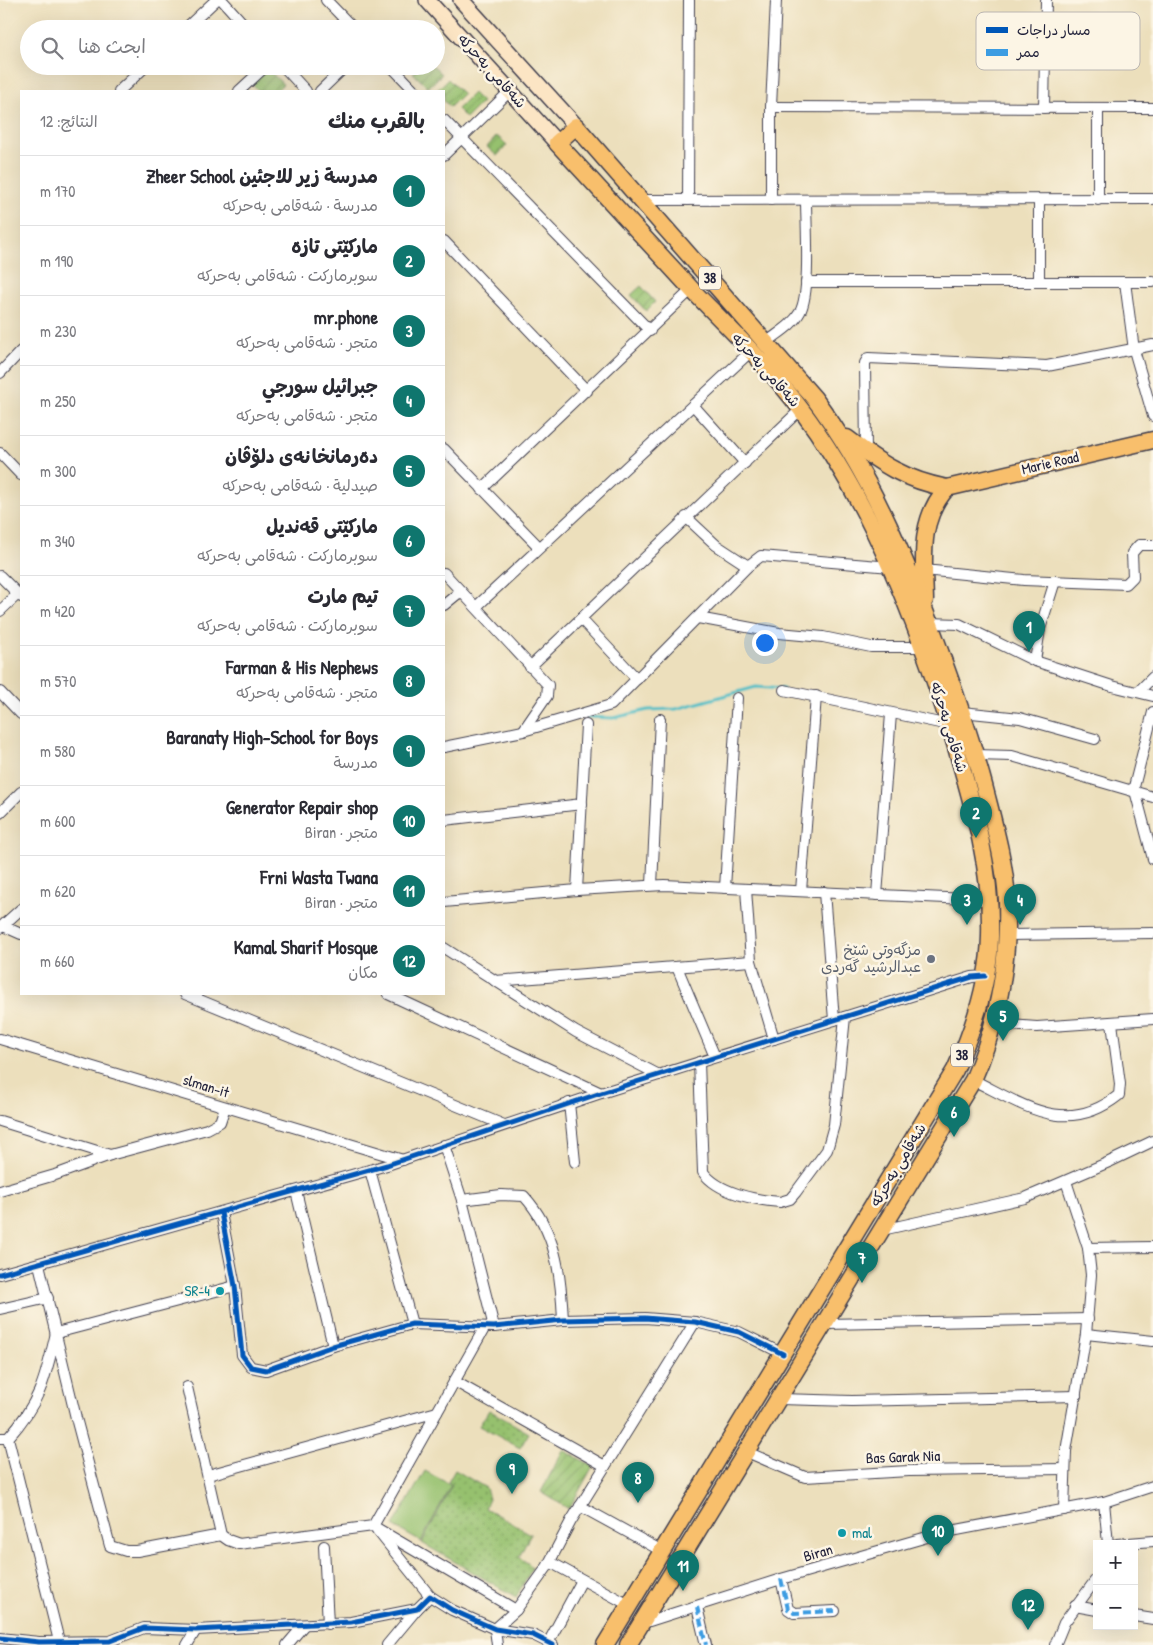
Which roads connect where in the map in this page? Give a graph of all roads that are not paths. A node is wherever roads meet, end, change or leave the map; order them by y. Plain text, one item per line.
1 (216, 0) edge
2 (222, 0) edge
3 (326, 0) edge
4 (427, 0) edge
5 (461, 0) edge
6 (689, 0) edge
7 (776, 0) edge
8 (195, 20) edge
9 (240, 20) edge
10 (345, 20) edge
11 (1045, 70) edge
12 (136, 75) edge
13 (256, 75) edge
14 (291, 75) edge
15 (337, 75) edge
16 (400, 75) edge
17 (120, 90) edge
18 (240, 90) edge
19 (305, 90) edge
20 (321, 90) edge
21 (414, 90) edge
22 (510, 91) junction
23 (771, 107) junction
24 (1044, 108) junction
25 (1153, 108) edge
26 (1098, 109) junction
27 (445, 121) edge
28 (576, 126) junction
29 (461, 138) junction
30 (558, 143) junction
31 (445, 154) edge
32 (1153, 199) edge
33 (642, 200) junction
34 (688, 200) junction
35 (771, 200) junction
36 (806, 200) junction
37 (1039, 200) junction
38 (1098, 200) junction
39 (445, 242) edge
40 (1039, 281) junction
41 (806, 282) junction
42 (1125, 282) junction
43 (1153, 282) edge
44 (692, 289) junction
45 (650, 331) junction
46 (766, 343) junction
47 (1153, 345) edge
48 (1134, 350) junction
49 (20, 352) edge
50 (750, 352) junction
51 (0, 373) edge
52 (587, 392) junction
53 (693, 405) junction
54 (801, 409) junction
55 (1153, 416) edge
56 (841, 434) junction
57 (1153, 440) edge
58 (445, 450) edge
59 (0, 453) edge
60 (866, 454) junction
61 (745, 463) junction
62 (20, 470) edge
63 (947, 488) junction
64 (482, 489) junction
65 (686, 517) junction
66 (1153, 545) edge
67 (539, 547) junction
68 (748, 566) junction
69 (891, 567) junction
70 (924, 570) junction
71 (445, 574) edge
72 (0, 576) edge
73 (1055, 582) junction
74 (461, 590) junction
75 (20, 596) edge
76 (445, 604) edge
77 (476, 607) junction
78 (0, 611) edge
79 (698, 618) junction
80 (928, 618) junction
81 (580, 619) junction
82 (923, 647) junction
83 (1034, 661) junction
84 (530, 667) junction
85 (1153, 677) edge
86 (637, 679) junction
87 (784, 690) dead end
88 (0, 692) edge
89 (1138, 692) junction
90 (816, 696) junction
91 (1153, 696) edge
92 (737, 698) dead end
93 (962, 712) junction
94 (1153, 712) edge
95 (20, 713) edge
96 (891, 714) junction
97 (660, 720) dead end
98 (586, 725) dead end
99 (949, 726) junction
100 (522, 731) junction
101 (1095, 739) dead end
102 (445, 747) edge
103 (976, 755) junction
104 (20, 793) edge
105 (1136, 793) junction
106 (1153, 797) edge
107 (582, 804) junction
108 (982, 809) junction
109 (0, 812) edge
110 (445, 820) edge
111 (1153, 859) edge
112 (986, 866) junction
113 (1003, 866) junction
114 (652, 885) junction
115 (725, 888) junction
116 (746, 888) junction
117 (577, 890) junction
118 (801, 891) junction
119 (824, 892) junction
120 (877, 895) junction
121 (989, 900) junction
122 (445, 902) edge
123 (20, 910) edge
124 (1, 927) edge
125 (1153, 932) edge
126 (20, 934) edge
127 (1007, 935) junction
128 (445, 949) edge
129 (751, 961) junction
130 (677, 967) junction
131 (985, 976) junction
132 (495, 981) junction
133 (187, 995) edge
134 (390, 995) edge
135 (839, 1018) junction
136 (1153, 1019) edge
137 (1112, 1023) junction
138 (994, 1024) junction
139 (0, 1039) edge
140 (774, 1039) junction
141 (715, 1057) junction
142 (700, 1062) junction
143 (659, 1075) junction
144 (973, 1080) junction
145 (601, 1092) junction
146 (570, 1103) junction
147 (226, 1107) junction
148 (0, 1121) edge
149 (504, 1125) junction
150 (1153, 1141) edge
151 (444, 1145) junction
152 (110, 1155) junction
153 (403, 1160) junction
154 (575, 1162) dead end
155 (370, 1170) junction
156 (1066, 1181) junction
157 (0, 1191) edge
158 (296, 1191) junction
159 (462, 1200) junction
160 (221, 1213) junction
161 (882, 1230) junction
162 (1088, 1248) junction
163 (1153, 1248) edge
164 (39, 1264) junction
165 (0, 1274) edge
166 (235, 1286) junction
167 (48, 1298) junction
168 (0, 1309) edge
169 (1088, 1319) junction
170 (563, 1320) junction
171 (695, 1322) junction
172 (412, 1324) junction
173 (825, 1324) junction
174 (489, 1327) junction
175 (56, 1333) junction
176 (1086, 1334) junction
177 (1153, 1341) edge
178 (333, 1346) junction
179 (783, 1354) junction
180 (454, 1381) junction
181 (187, 1387) dead end
182 (1076, 1396) junction
183 (779, 1399) junction
184 (437, 1412) junction
185 (4, 1438) edge
186 (747, 1452) junction
187 (605, 1466) junction
188 (1066, 1468) junction
189 (208, 1475) junction
190 (1153, 1486) edge
191 (1104, 1502) junction
192 (580, 1506) junction
193 (1064, 1510) junction
194 (373, 1526) junction
195 (222, 1535) junction
196 (1108, 1540) edge
197 (1153, 1541) edge
198 (1138, 1542) edge
199 (324, 1546) dead end
200 (662, 1551) junction
201 (550, 1562) junction
202 (644, 1579) junction
203 (781, 1579) junction
204 (582, 1580) junction
205 (1093, 1583) edge
206 (661, 1588) junction
207 (430, 1596) junction
208 (629, 1605) junction
209 (1075, 1606) junction
210 (697, 1607) junction
211 (417, 1609) junction
212 (1093, 1609) edge
213 (516, 1610) junction
214 (836, 1612) dead end
215 (1138, 1617) edge
216 (1153, 1619) edge
217 (328, 1624) junction
218 (640, 1624) junction
219 (304, 1625) junction
220 (495, 1629) junction
221 (196, 1630) junction
222 (0, 1638) edge
223 (58, 1641) junction
224 (12, 1643) edge
225 (79, 1643) edge
226 (551, 1644) edge
227 (187, 1645) edge
228 (287, 1645) edge
229 (387, 1645) edge
230 (497, 1645) edge
231 (605, 1645) edge
232 (628, 1645) edge
233 (706, 1645) edge
234 (1055, 1645) edge

1 - 8 street
2 - 9 street
3 - 10 street
4 - 22 main road, شەقامی بەحرکە
5 - 28 main road, شەقامی بەحرکە
6 - 34 street
7 - 23 street
11 - 24 street
12 - 17 street
13 - 18 street
14 - 19 street
15 - 20 street
16 - 21 street
22 - 29 street
22 - 30 main road, شەقامی بەحرکە
23 - 24 street
23 - 35 street
24 - 26 street
25 - 26 street
26 - 38 street
27 - 29 street
28 - 30 main road
28 - 33 main road, شەقامی بەحرکە / 38
29 - 31 street
29 - 45 street
30 - 44 main road, شەقامی بەحرکە / 38
32 - 38 street
33 - 34 street
33 - 46 main road, شەقامی بەحرکە / 38
34 - 35 street
35 - 36 street
36 - 37 street
36 - 41 street
37 - 38 street
37 - 40 street
39 - 52 street
40 - 41 street
40 - 42 street
41 - 46 street
42 - 43 street
42 - 48 street
44 - 45 street
44 - 50 main road, شەقامی بەحرکە / 38
45 - 52 street
46 - 56 main road, شەقامی بەحرکە / 38
47 - 48 street
48 - 55 street
48 - 60 street
49 - 51 street
50 - 53 street
50 - 54 main road, شەقامی بەحرکە / 38
52 - 64 street
53 - 61 street
53 - 67 street
54 - 61 street
54 - 69 main road, شەقامی بەحرکە / 38
56 - 60 main road, 38
56 - 80 main road, شەقامی بەحرکە / 38
57 - 63 main road, Marie Road / 38
58 - 64 street
59 - 62 street
60 - 63 main road, 38
61 - 65 street
63 - 70 main road, 38
64 - 67 street
65 - 68 street
65 - 81 street
66 - 73 street
67 - 77 street
68 - 69 street
68 - 79 street
69 - 82 main road, شەقامی بەحرکە / 38
70 - 73 street
70 - 80 main road, 38
71 - 74 street
72 - 75 street
73 - 83 street
74 - 76 street
74 - 77 street
75 - 78 street
77 - 84 street
79 - 82 street
79 - 86 street
80 - 83 street
80 - 93 main road, شەقامی بەحرکە / 38
81 - 84 street
81 - 86 street
82 - 99 main road, شەقامی بەحرکە / 38
83 - 89 street
84 - 100 street
85 - 89 street
86 - 100 street
87 - 90 street
88 - 95 street
89 - 91 street
90 - 96 street
90 - 118 street
92 - 115 street
93 - 101 street
93 - 103 main road, شەقامی بەحرکە / 38
94 - 105 street
96 - 99 street
96 - 120 street
97 - 114 street
98 - 107 street
99 - 108 main road, شەقامی بەحرکە / 38
100 - 102 street
103 - 105 street
103 - 108 main road, شەقامی بەحرکە / 38
104 - 109 street
105 - 106 street
105 - 111 street
107 - 110 street
107 - 117 street
108 - 112 main road, شەقامی بەحرکە / 38
108 - 113 main road, شەقامی بەحرکە / 38
112 - 113 main road
112 - 121 main road, شەقامی بەحرکە / 38
113 - 127 main road, شەقامی بەحرکە / 38
114 - 115 street
114 - 117 street
115 - 116 street
116 - 118 street
116 - 129 street
117 - 122 street
118 - 119 street
119 - 120 street
119 - 135 street
120 - 121 street
121 - 131 main road, شەقامی بەحرکە / 38
123 - 124 street
124 - 126 street
125 - 127 street
127 - 138 main road, شەقامی بەحرکە / 38
128 - 132 street
129 - 130 street
129 - 140 street
130 - 132 street
130 - 141 street
131 - 135 street
131 - 179 main road, شەقامی بەحرکە / 38
132 - 143 street
133 - 149 street
134 - 145 street
135 - 140 street
135 - 142 street
136 - 137 street
137 - 138 street
137 - 144 street
138 - 144 main road, شەقامی بەحرکە / 38
139 - 147 street, slman-it
140 - 141 street
141 - 142 street
142 - 143 street
143 - 145 street
144 - 161 main road, شەقامی بەحرکە / 38
145 - 146 street
146 - 149 street
146 - 154 street
147 - 152 street
147 - 153 street, slman-it
148 - 152 street
149 - 151 street
150 - 156 street
151 - 153 street
151 - 159 street
152 - 157 street
153 - 155 street
155 - 158 street
155 - 172 street
156 - 161 street
156 - 162 street
158 - 160 street
158 - 178 street
159 - 170 street
159 - 174 street
160 - 164 street
160 - 166 street
161 - 173 main road, شەقامی بەحرکە / 38
162 - 163 street
162 - 169 street
164 - 165 street
164 - 167 street
166 - 175 street
166 - 178 street
167 - 168 street
167 - 175 street
169 - 173 street
169 - 176 street
170 - 171 street
170 - 174 street
171 - 179 street
171 - 187 street
172 - 174 street
172 - 178 street
173 - 183 main road, شەقامی بەحرکە / 38
174 - 180 street
175 - 185 street
175 - 195 street
176 - 177 street
176 - 182 street
179 - 200 main road, شەقامی بەحرکە / 38
180 - 184 street
180 - 187 street
181 - 189 street
182 - 183 street
182 - 188 street
183 - 186 main road, شەقامی بەحرکە / 38
184 - 189 street
184 - 194 street
185 - 223 street
186 - 188 street, Bas Garak Nia
186 - 206 main road, شەقامی بەحرکە / 38
187 - 192 street
188 - 193 street
189 - 195 street
190 - 191 street, Biran
191 - 193 street, Biran
191 - 196 street
192 - 200 street
192 - 201 street
193 - 203 street, Biran
194 - 195 street
194 - 207 street
194 - 213 street
197 - 198 street
199 - 217 street
200 - 202 main road, شەقامی بەحرکە / 38
201 - 204 street
201 - 213 street
202 - 206 main road
202 - 208 main road, شەقامی بەحرکە / 38
203 - 210 street, Biran
203 - 214 street
204 - 208 street
204 - 226 street
205 - 209 street
206 - 218 main road, شەقامی بەحرکە / 38
207 - 211 street
207 - 220 street
208 - 231 main road, شەقامی بەحرکە / 38
209 - 212 street
209 - 234 street
210 - 218 street, Biran
210 - 233 street
211 - 217 street
211 - 229 street
213 - 220 street
215 - 216 street
217 - 219 street
218 - 232 main road, شەقامی بەحرکە / 38
219 - 221 street
219 - 228 street
220 - 226 street
220 - 230 street
221 - 225 street
221 - 227 street
222 - 224 street
223 - 224 street
223 - 225 street

